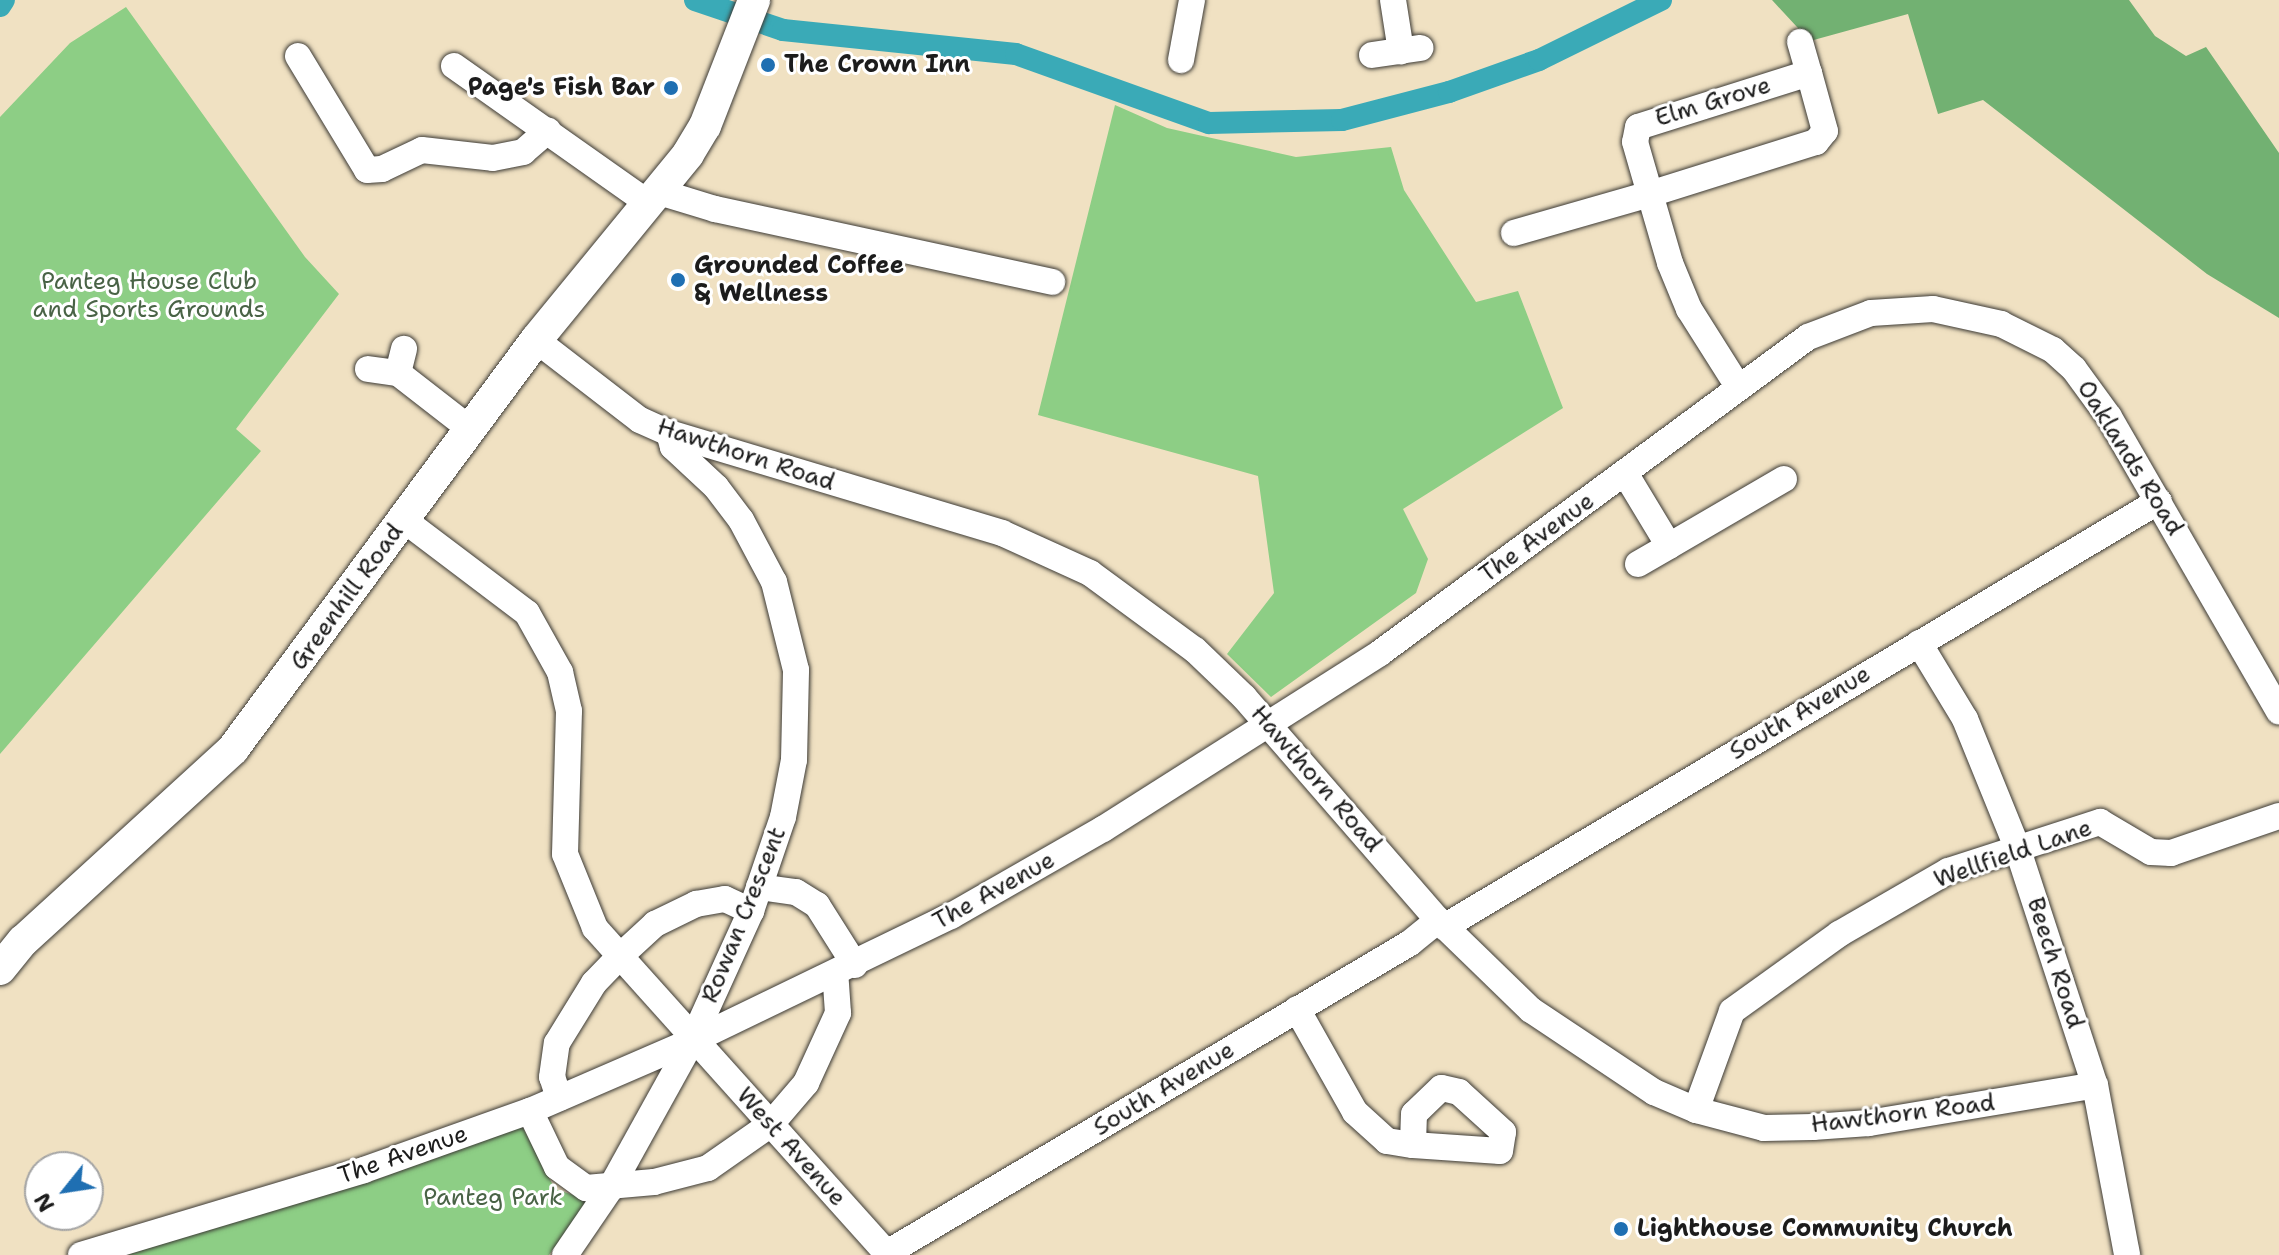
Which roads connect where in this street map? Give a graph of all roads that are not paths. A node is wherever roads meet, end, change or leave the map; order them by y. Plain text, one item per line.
1 (754, 0) edge
2 (1192, 0) edge
3 (1393, 0) edge
4 (1800, 42) dead end
5 (1372, 55) dead end
6 (298, 56) dead end
7 (1181, 60) dead end
8 (454, 66) dead end
9 (1809, 73) junction
10 (548, 130) junction
11 (1650, 194) junction
12 (652, 196) junction
13 (1514, 233) dead end
14 (1052, 282) dead end
15 (1808, 337) joint
16 (536, 340) junction
17 (368, 369) dead end
18 (1739, 388) junction
19 (469, 428) junction
20 (669, 433) junction
21 (1625, 473) junction
22 (1784, 479) dead end
23 (2159, 501) junction
24 (404, 520) junction
25 (1669, 546) junction
26 (1638, 564) dead end
27 (1919, 643) junction
28 (2279, 711) edge
29 (1266, 724) junction
30 (2279, 816) edge
31 (2017, 847) junction
32 (755, 899) junction
33 (1441, 924) junction
34 (617, 959) junction
35 (0, 969) edge
36 (845, 970) junction
37 (1297, 1009) junction
38 (692, 1041) junction
39 (2095, 1085) junction
40 (559, 1098) junction
41 (1696, 1110) junction
42 (530, 1111) junction
43 (771, 1124) junction
44 (1413, 1145) junction
45 (610, 1189) junction
46 (888, 1254) edge
47 (81, 1255) edge
48 (565, 1255) edge
49 (2127, 1255) edge

1 - 12 street, Greenhill Road
2 - 7 street
3 - 5 street
4 - 9 street
6 - 10 street
8 - 10 street
9 - 11 street
9 - 11 street, Elm Grove
10 - 12 street
11 - 13 street
11 - 18 street, Elm Grove
12 - 14 street
12 - 16 street, Greenhill Road
15 - 18 street, The Avenue
15 - 23 street, Oaklands Road
16 - 19 street, Greenhill Road
16 - 20 street, Hawthorn Road
17 - 19 street
18 - 21 street, The Avenue
19 - 24 street, Greenhill Road
20 - 29 street, Hawthorn Road
20 - 32 street, Rowan Crescent
21 - 25 street
21 - 29 street, The Avenue
22 - 25 street
23 - 27 street, South Avenue
23 - 28 street, Oaklands Road
24 - 34 street, West Avenue
24 - 35 street, Greenhill Road
25 - 26 street
27 - 31 street, Beech Road
27 - 33 street, South Avenue
29 - 33 street, Hawthorn Road
29 - 36 street, The Avenue
30 - 31 street, Wellfield Lane
31 - 39 street, Beech Road
31 - 41 street, Wellfield Lane
32 - 34 street
32 - 36 street
32 - 38 street, Rowan Crescent
33 - 37 street, South Avenue
33 - 41 street, Hawthorn Road
34 - 38 street, West Avenue
34 - 40 street
36 - 38 street, The Avenue
36 - 43 street
37 - 44 street
37 - 46 street, South Avenue
38 - 40 street, The Avenue
38 - 43 street, West Avenue
38 - 45 street, Rowan Crescent
39 - 41 street, Hawthorn Road
39 - 49 street, Beech Road
40 - 42 street, The Avenue
42 - 45 street
42 - 47 street, The Avenue
43 - 45 street
43 - 46 street, West Avenue
44 - 44 street
45 - 48 street, Rowan Crescent

